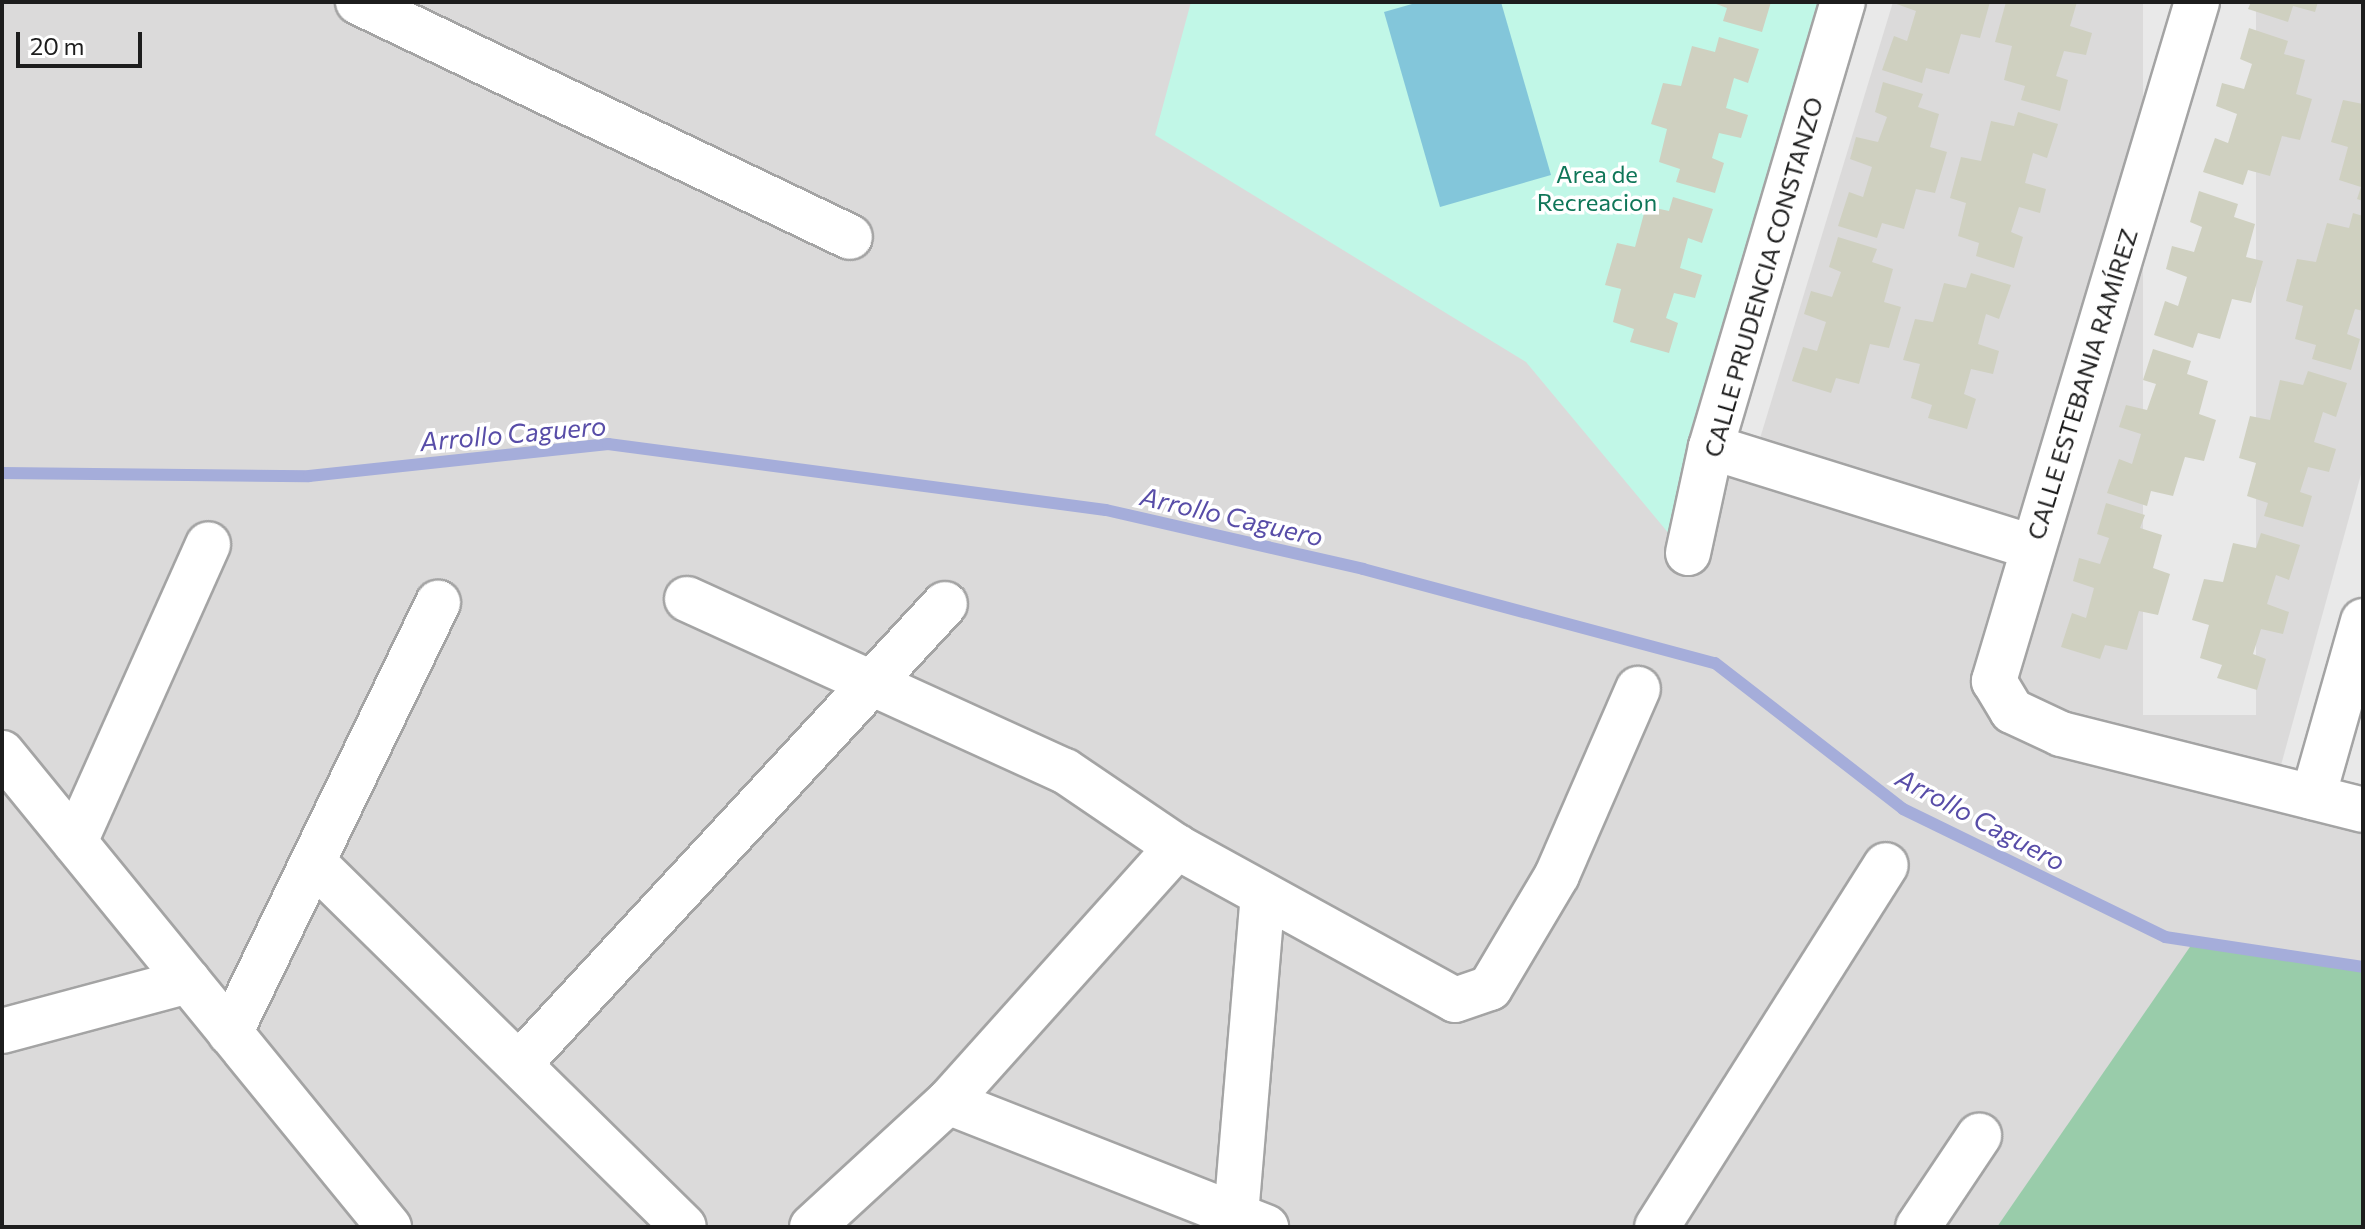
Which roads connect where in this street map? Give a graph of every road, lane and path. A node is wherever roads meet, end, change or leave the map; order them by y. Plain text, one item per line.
1 (358, 2) edge
2 (1843, 2) edge
3 (2197, 2) edge
4 (850, 237) dead end
5 (1711, 447) junction
6 (208, 544) dead end
7 (2032, 547) junction
8 (1688, 553) dead end
9 (687, 599) dead end
10 (438, 603) dead end
11 (945, 604) dead end
12 (2363, 621) edge
13 (871, 684) junction
14 (1638, 689) dead end
15 (2, 753) edge
16 (2313, 797) junction
17 (2363, 810) edge
18 (75, 842) junction
19 (1177, 847) junction
20 (313, 862) junction
21 (1886, 865) dead end
22 (1263, 895) junction
23 (188, 981) junction
24 (2, 1031) edge
25 (230, 1033) junction
26 (521, 1062) junction
27 (948, 1102) junction
28 (1979, 1136) dead end
29 (1246, 1223) edge
30 (389, 1227) edge
31 (684, 1227) edge
32 (812, 1227) edge
33 (1657, 1227) edge
34 (1918, 1227) edge

1 - 4 street
2 - 5 street, CALLE PRUDENCIA CONSTANZO
3 - 7 street, CALLE ESTEBANIA RAMÍREZ
5 - 7 street
5 - 8 street, CALLE PRUDENCIA CONSTANZO
6 - 18 street
7 - 16 street, CALLE ESTEBANIA RAMÍREZ
9 - 13 street
10 - 20 street
11 - 13 street
12 - 16 street
13 - 19 street
13 - 26 street
14 - 22 street
15 - 18 street
16 - 17 street, CALLE ESTEBANIA RAMÍREZ
18 - 23 street
19 - 22 street
19 - 27 street
20 - 25 street
20 - 26 street
21 - 33 street
22 - 29 street
23 - 24 street
23 - 25 street
25 - 30 street
26 - 31 street
27 - 29 street
27 - 32 street
28 - 34 street

